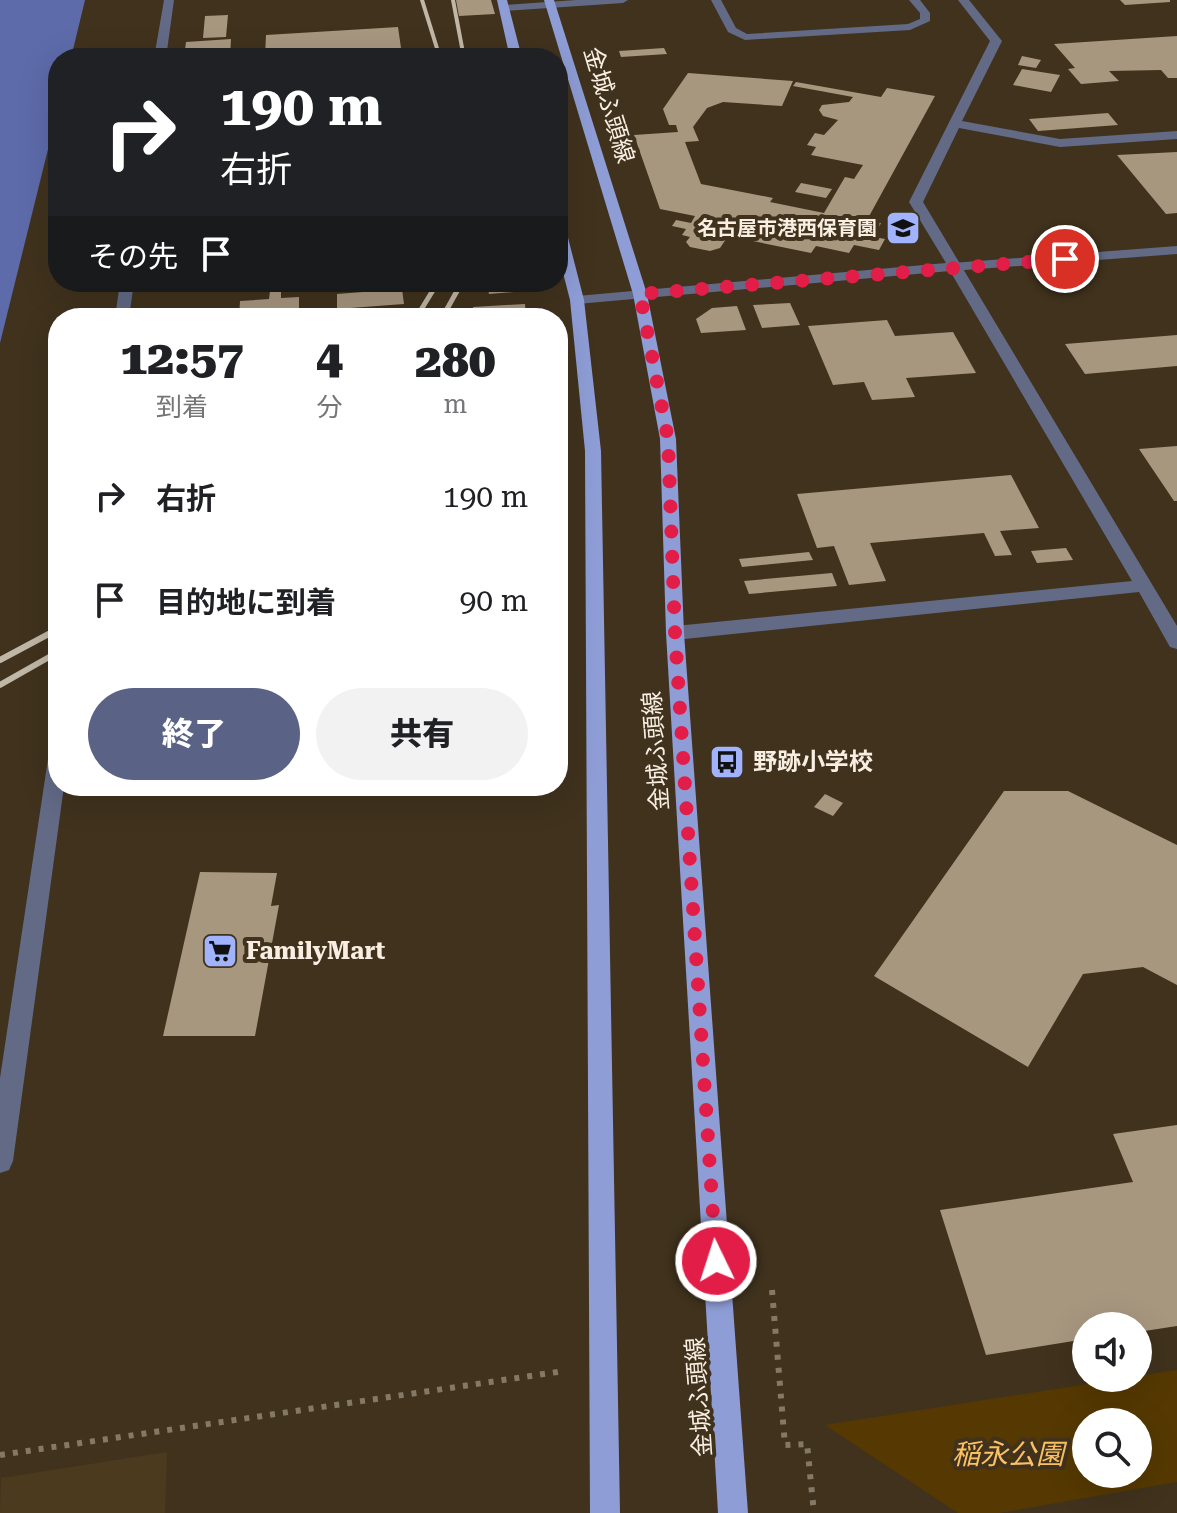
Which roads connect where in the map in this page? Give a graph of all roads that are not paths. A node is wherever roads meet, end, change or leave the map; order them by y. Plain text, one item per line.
1 (169, 0) edge
2 (623, 0) edge
3 (716, 0) edge
4 (914, 0) edge
5 (963, 0) edge
6 (550, 2) edge
7 (502, 4) edge
8 (162, 48) edge
9 (513, 48) edge
10 (564, 48) edge
11 (568, 60) edge
12 (957, 124) junction
13 (1177, 135) edge
14 (1177, 250) edge
15 (568, 265) edge
16 (952, 267) junction
17 (640, 294) junction
18 (577, 300) junction
19 (1141, 586) junction
20 (675, 633) junction
21 (1177, 642) edge
22 (53, 796) edge
23 (0, 1161) edge
24 (605, 1513) edge
25 (733, 1513) edge

1 - 8 street
2 - 6 street
3 - 4 street
5 - 12 street
6 - 7 street
6 - 10 main road, 金城ふ頭線
7 - 9 main road
11 - 17 main road, 金城ふ頭線
12 - 13 street
12 - 16 street
14 - 16 street
15 - 18 main road
16 - 17 street
16 - 19 street
17 - 18 street
17 - 20 main road, 金城ふ頭線
18 - 24 main road
19 - 20 street
19 - 21 street
20 - 25 main road, 金城ふ頭線
22 - 23 street

